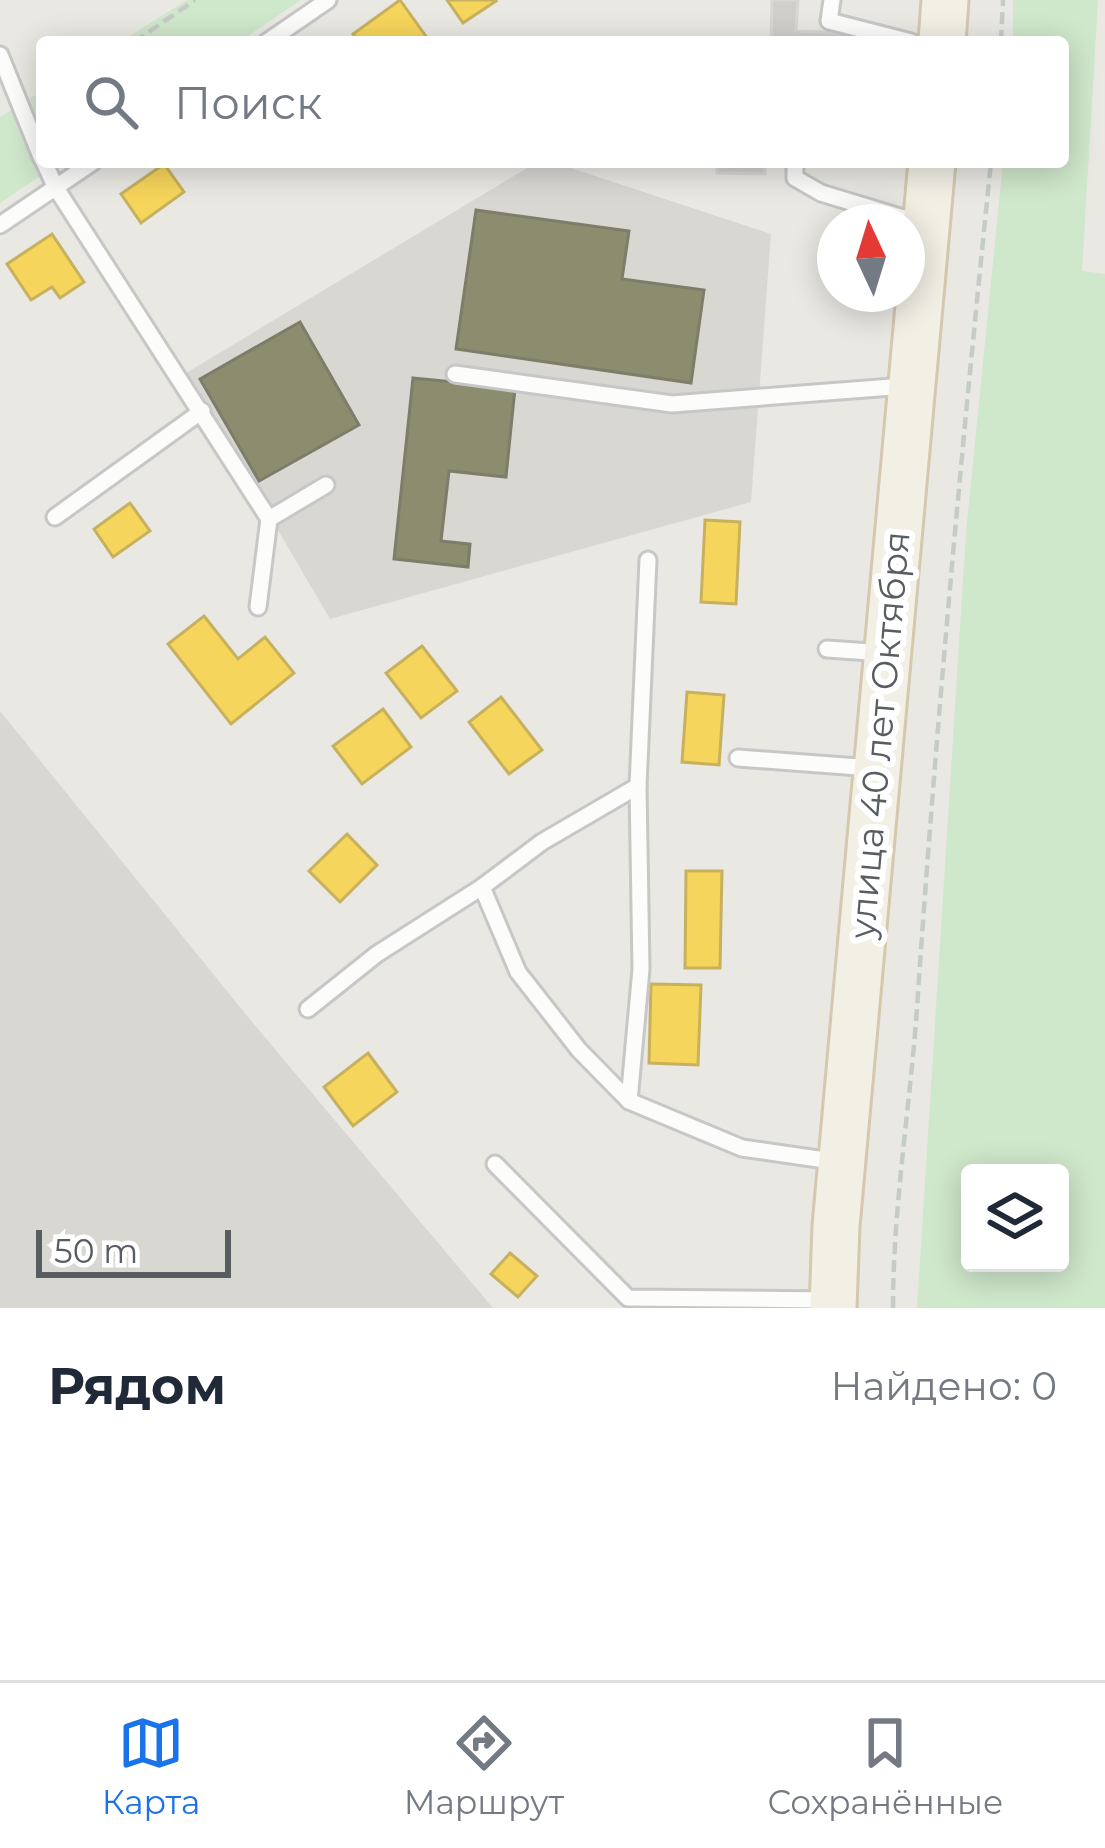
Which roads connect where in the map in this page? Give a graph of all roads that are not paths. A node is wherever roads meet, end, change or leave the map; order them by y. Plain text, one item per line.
1 (328, 0) edge
2 (832, 0) edge
3 (945, 0) edge
4 (974, 0) edge
5 (276, 36) edge
6 (888, 36) edge
7 (942, 36) edge
8 (971, 36) edge
9 (0, 56) edge
10 (36, 143) edge
11 (47, 168) edge
12 (84, 168) edge
13 (795, 168) edge
14 (931, 168) edge
15 (960, 168) edge
16 (56, 188) junction
17 (0, 225) edge
18 (926, 225) junction
19 (455, 374) dead end
20 (911, 386) junction
21 (202, 411) junction
22 (326, 484) dead end
23 (55, 517) dead end
24 (269, 519) junction
25 (648, 560) dead end
26 (258, 607) dead end
27 (827, 649) dead end
28 (886, 653) junction
29 (738, 758) dead end
30 (876, 769) junction
31 (638, 786) junction
32 (482, 887) junction
33 (308, 1009) dead end
34 (629, 1101) junction
35 (842, 1162) junction
36 (495, 1164) dead end
37 (843, 1305) edge

1 - 5 lane
2 - 6 lane
3 - 7 main road
4 - 8 main road
9 - 10 lane
11 - 16 lane
12 - 16 lane
13 - 18 lane
14 - 18 main road, улица 40 лет Октября
15 - 37 main road, улица 40 лет Октября
16 - 17 lane
16 - 21 lane
18 - 20 main road, улица 40 лет Октября
19 - 20 lane
20 - 28 main road, улица 40 лет Октября
21 - 23 lane
21 - 24 lane
22 - 24 lane
24 - 26 lane
25 - 31 lane
27 - 28 lane
28 - 30 main road, улица 40 лет Октября
29 - 30 lane
30 - 35 main road, улица 40 лет Октября
31 - 32 lane
31 - 34 lane
32 - 33 lane
32 - 34 lane
34 - 35 lane
35 - 37 main road, улица 40 лет Октября
36 - 37 lane

